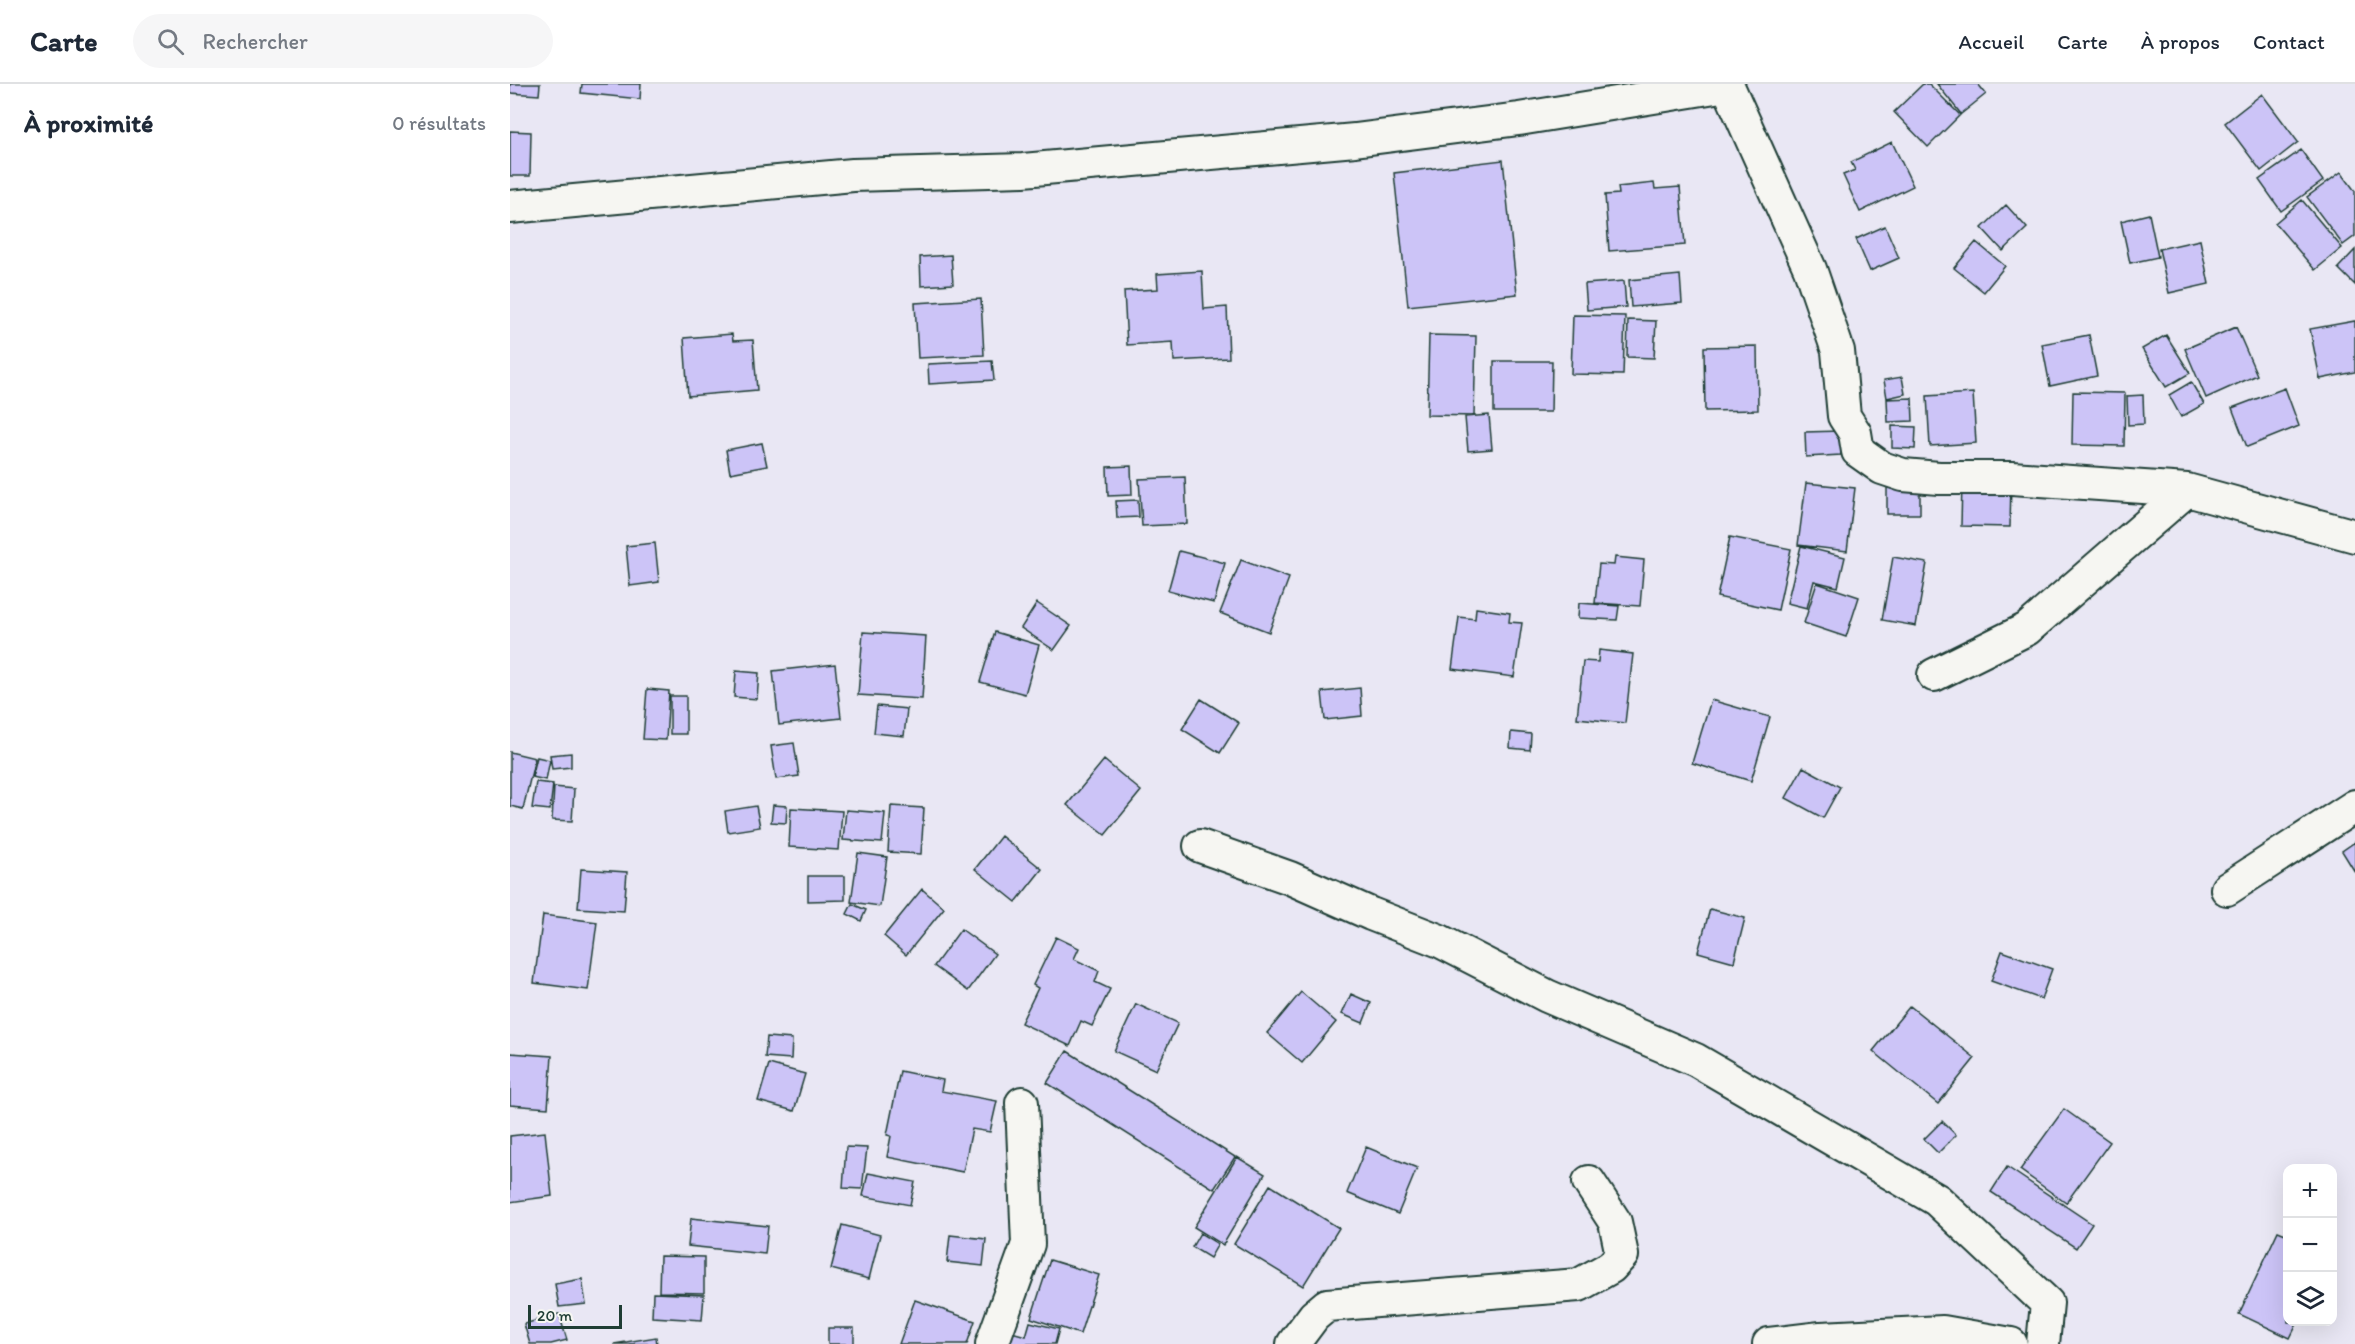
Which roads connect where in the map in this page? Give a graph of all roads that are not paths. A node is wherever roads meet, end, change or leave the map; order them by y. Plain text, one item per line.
1 (1727, 85) edge
2 (510, 207) edge
3 (2187, 490) junction
4 (2355, 536) edge
5 (1934, 675) dead end
6 (2355, 806) edge
7 (1200, 846) dead end
8 (2227, 889) dead end
9 (1022, 1103) dead end
10 (1589, 1182) dead end
11 (992, 1344) edge
12 (1293, 1344) edge
13 (1769, 1344) edge
14 (2011, 1344) edge
15 (2043, 1344) edge

1 - 2 street
1 - 3 street
3 - 4 street
3 - 5 street
6 - 8 street
7 - 15 street
9 - 11 street
10 - 12 street
13 - 14 street

